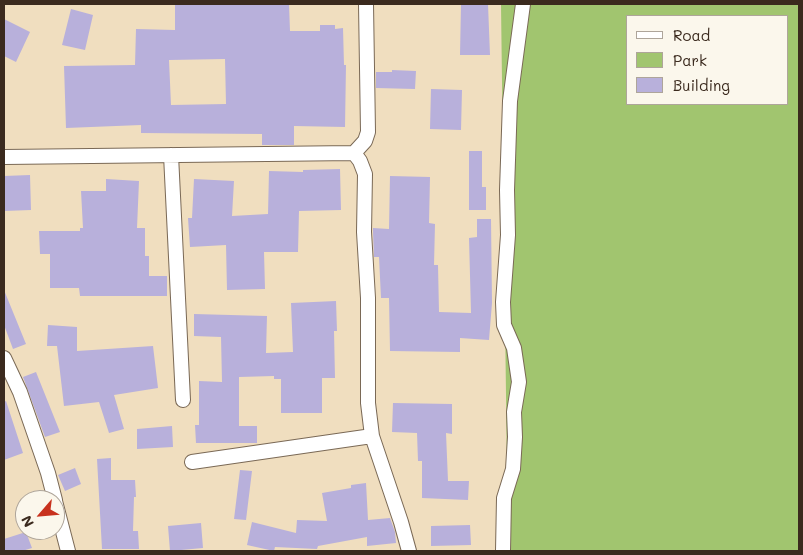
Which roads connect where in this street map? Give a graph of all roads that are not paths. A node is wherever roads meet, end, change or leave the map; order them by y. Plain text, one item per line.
1 (366, 4) edge
2 (523, 4) edge
3 (354, 153) junction
4 (171, 155) junction
5 (4, 157) edge
6 (4, 358) edge
7 (182, 400) dead end
8 (372, 436) junction
9 (192, 462) dead end
10 (52, 490) edge
11 (409, 551) edge
12 (502, 551) edge

1 - 3 street
2 - 12 street
3 - 4 street
3 - 8 street
4 - 5 street
4 - 7 street
6 - 10 street
8 - 9 street
8 - 11 street

